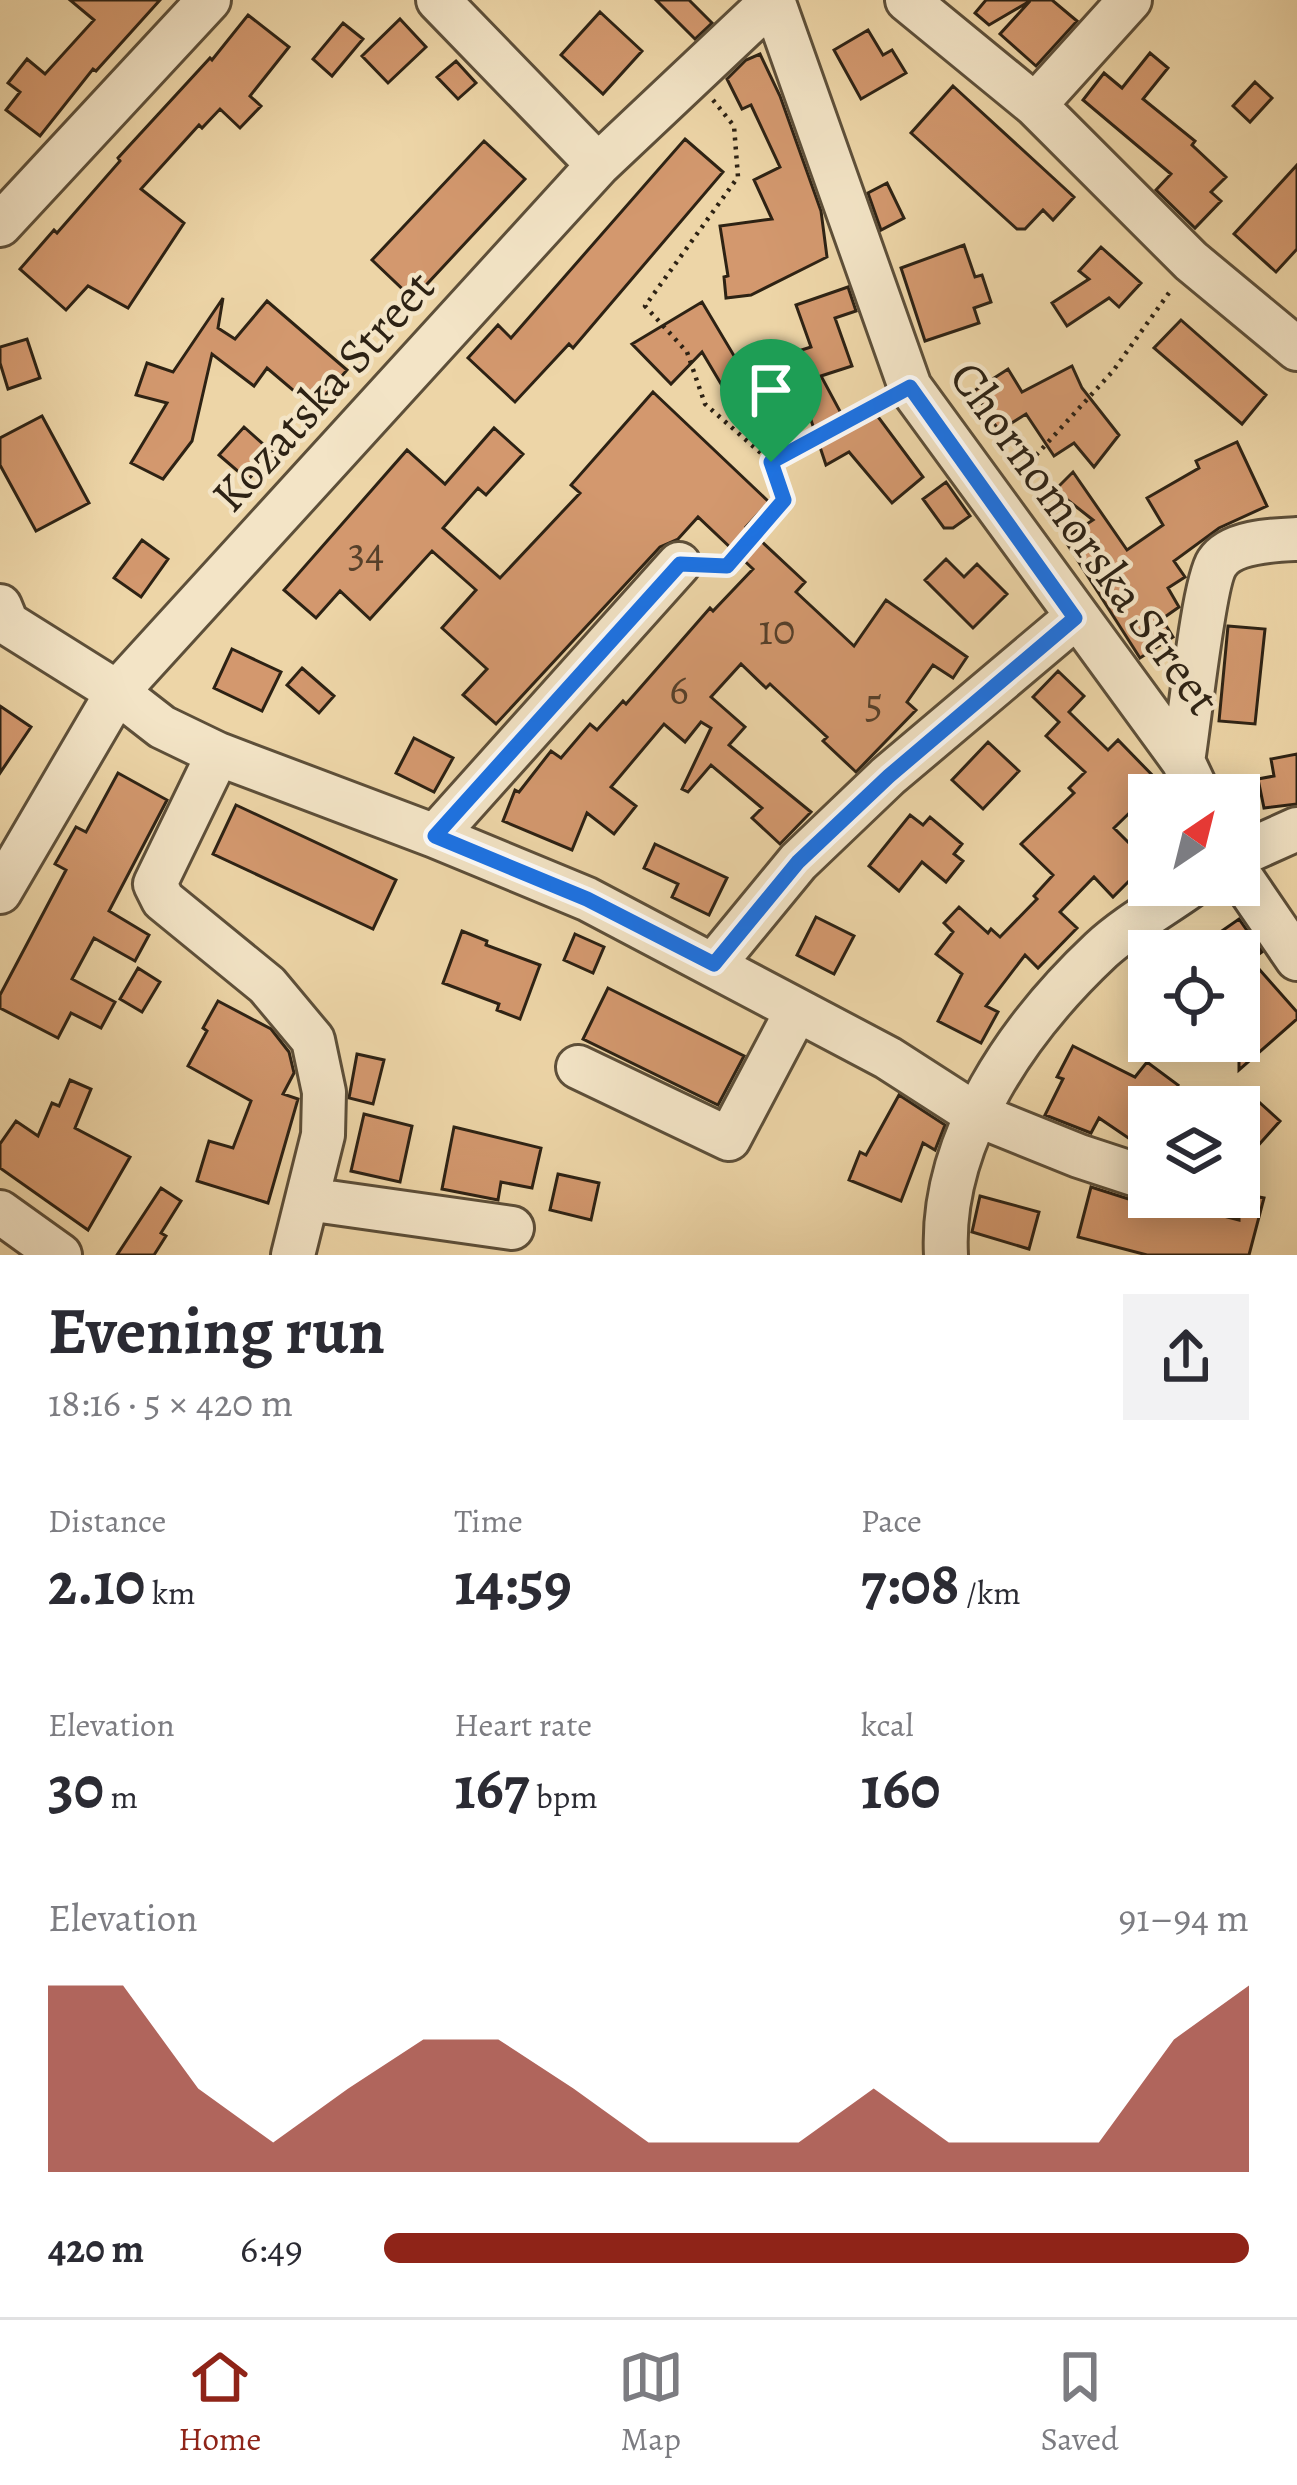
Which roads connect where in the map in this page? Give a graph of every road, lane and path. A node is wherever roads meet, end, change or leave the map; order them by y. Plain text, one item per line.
1 (209, 0) edge
2 (439, 0) edge
3 (773, 0) edge
4 (907, 0) edge
5 (1130, 0) edge
6 (694, 75) junction
7 (1035, 105) junction
8 (598, 166) junction
9 (0, 225) edge
10 (1192, 261) junction
11 (1297, 349) edge
12 (910, 387) junction
13 (771, 462) junction
14 (992, 503) junction
15 (1297, 539) edge
16 (680, 564) joint
17 (2, 617) edge
18 (1075, 618) junction
19 (117, 692) junction
20 (218, 754) junction
21 (1188, 774) edge
22 (1191, 774) edge
23 (1297, 829) edge
24 (435, 836) junction
25 (1260, 846) edge
26 (0, 892) edge
27 (1260, 904) edge
28 (1162, 906) edge
29 (1297, 958) edge
30 (714, 964) junction
31 (796, 1012) junction
32 (578, 1067) dead end
33 (975, 1114) junction
34 (1128, 1171) edge
35 (308, 1199) junction
36 (0, 1212) edge
37 (512, 1228) dead end
38 (60, 1255) edge
39 (293, 1255) edge
40 (946, 1255) edge

1 - 9 street
2 - 8 street
3 - 6 street, Kozatska Street
3 - 12 street, Chornomorska Street
4 - 7 street
5 - 7 street
6 - 8 street, Kozatska Street
6 - 13 path
7 - 10 street
8 - 19 street, Kozatska Street
10 - 11 street
10 - 14 path
12 - 13 path
12 - 14 street, Chornomorska Street
13 - 16 path
14 - 18 street, Chornomorska Street
15 - 22 street
16 - 24 street
17 - 19 street
18 - 21 street, Chornomorska Street
18 - 30 street
19 - 20 street
19 - 26 street, Kozatska Street
20 - 24 street
20 - 35 street
23 - 25 street
24 - 30 street
27 - 29 street
28 - 33 street
30 - 31 street
31 - 32 street
31 - 33 street
33 - 34 street
33 - 40 street
35 - 37 street
35 - 39 street
36 - 38 street

